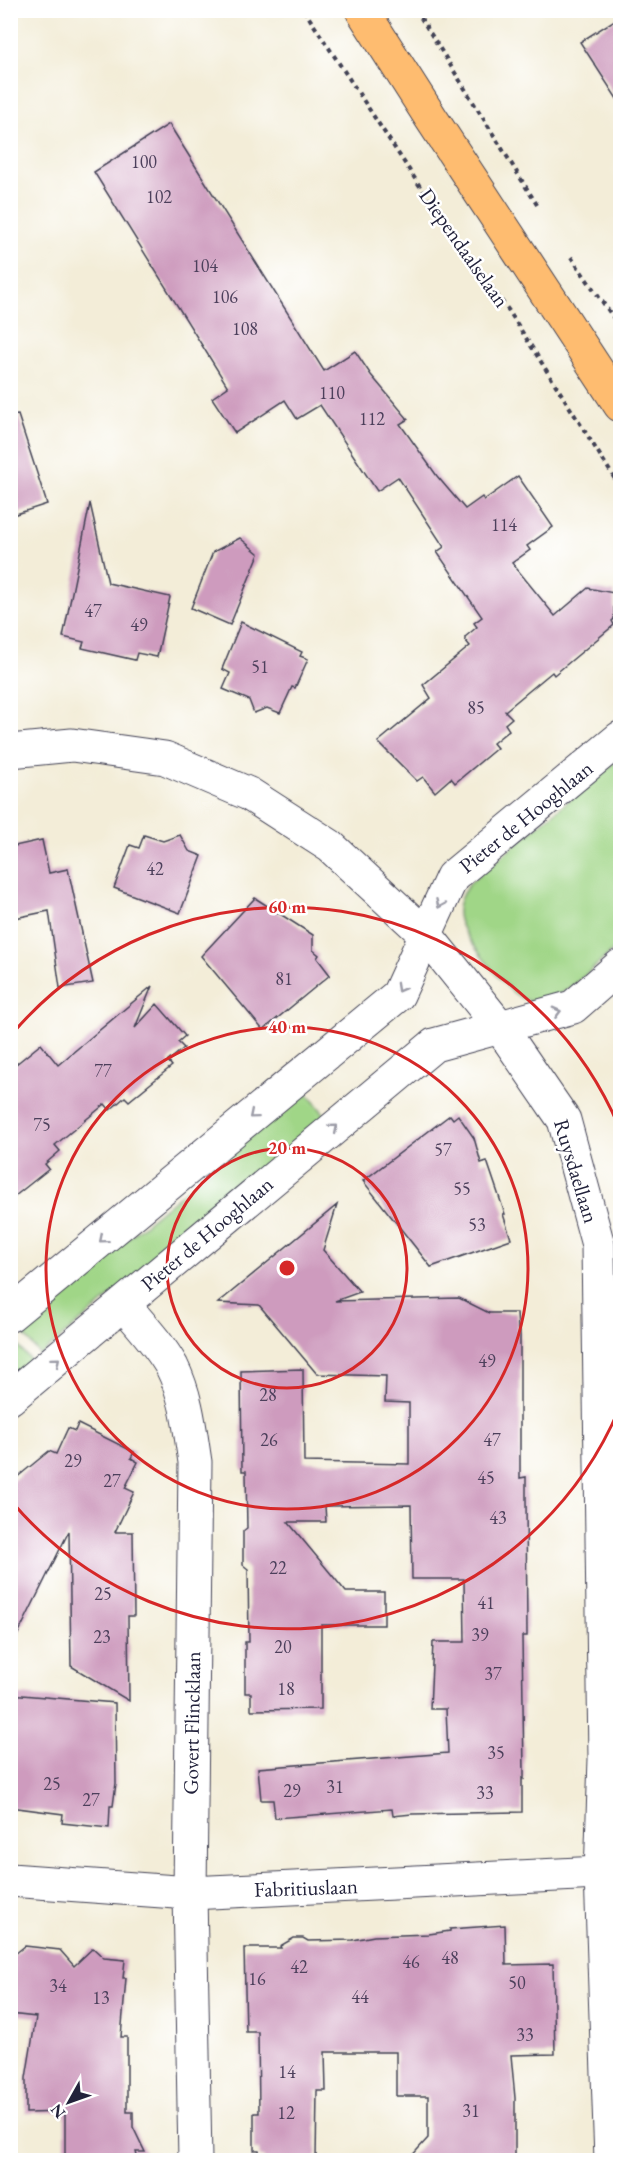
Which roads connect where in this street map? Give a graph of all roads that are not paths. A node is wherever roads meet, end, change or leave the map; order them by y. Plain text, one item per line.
1 (362, 10) edge
2 (621, 405) edge
3 (621, 738) edge
4 (10, 751) edge
5 (426, 935) junction
6 (621, 966) edge
7 (500, 1027) junction
8 (124, 1305) junction
9 (10, 1315) edge
10 (10, 1398) edge
11 (614, 1869) edge
12 (10, 1880) edge
13 (190, 1893) junction
14 (195, 2160) edge
15 (610, 2160) edge

1 - 2 main road, Diependaalselaan
3 -> 5 street, Pieter de Hooghlaan
4 - 5 street
5 - 7 street
5 -> 9 street, Pieter de Hooghlaan
7 -> 6 street, Pieter de Hooghlaan
8 -> 7 street, Pieter de Hooghlaan
7 - 11 street, Ruysdaellaan
10 -> 8 street, Pieter de Hooghlaan
8 - 13 street, Govert Flincklaan
11 - 13 street, Fabritiuslaan
11 - 15 street, Ruysdaellaan
12 - 13 street, Fabritiuslaan
13 - 14 street, Govert Flincklaan

